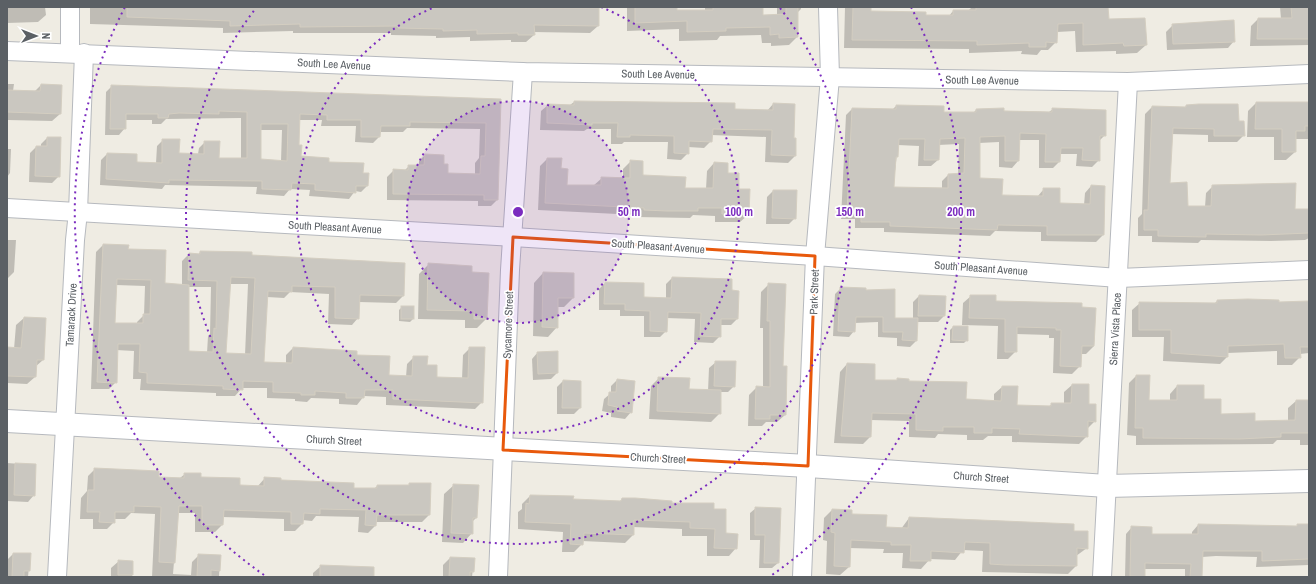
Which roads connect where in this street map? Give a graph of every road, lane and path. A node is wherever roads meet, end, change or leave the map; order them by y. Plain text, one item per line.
1 (70, 7) edge
2 (828, 7) edge
3 (7, 51) edge
4 (77, 53) junction
5 (523, 72) junction
6 (1309, 74) edge
7 (830, 77) junction
8 (1128, 82) junction
9 (7, 208) edge
10 (78, 212) junction
11 (513, 237) junction
12 (815, 256) junction
13 (1309, 270) edge
14 (1119, 278) junction
15 (7, 421) edge
16 (65, 424) junction
17 (503, 450) junction
18 (808, 466) junction
19 (1309, 481) edge
20 (1107, 486) junction
21 (57, 577) edge
22 (498, 577) edge
23 (802, 577) edge
24 (1102, 577) edge

1 - 4 street, Tamarack Drive
2 - 7 street, Park Street
3 - 4 street, South Lee Avenue
4 - 5 street, South Lee Avenue
4 - 10 street, Tamarack Drive
5 - 7 street, South Lee Avenue
5 - 11 street, Sycamore Street
6 - 8 street, South Lee Avenue
7 - 8 street, South Lee Avenue
7 - 12 street, Park Street
8 - 14 street, Sierra Vista Place
9 - 10 street, South Pleasant Avenue
10 - 11 street, South Pleasant Avenue
10 - 16 street, Tamarack Drive
11 - 12 street, South Pleasant Avenue
11 - 17 street, Sycamore Street
12 - 14 street, South Pleasant Avenue
12 - 18 street, Park Street
13 - 14 street, South Pleasant Avenue
14 - 20 street, Sierra Vista Place
15 - 16 street, Church Street
16 - 17 street, Church Street
16 - 21 street, Tamarack Drive
17 - 18 street, Church Street
17 - 22 street, Sycamore Street
18 - 20 street, Church Street
18 - 23 street, Park Street
19 - 20 street, Church Street
20 - 24 street, Sierra Vista Place

